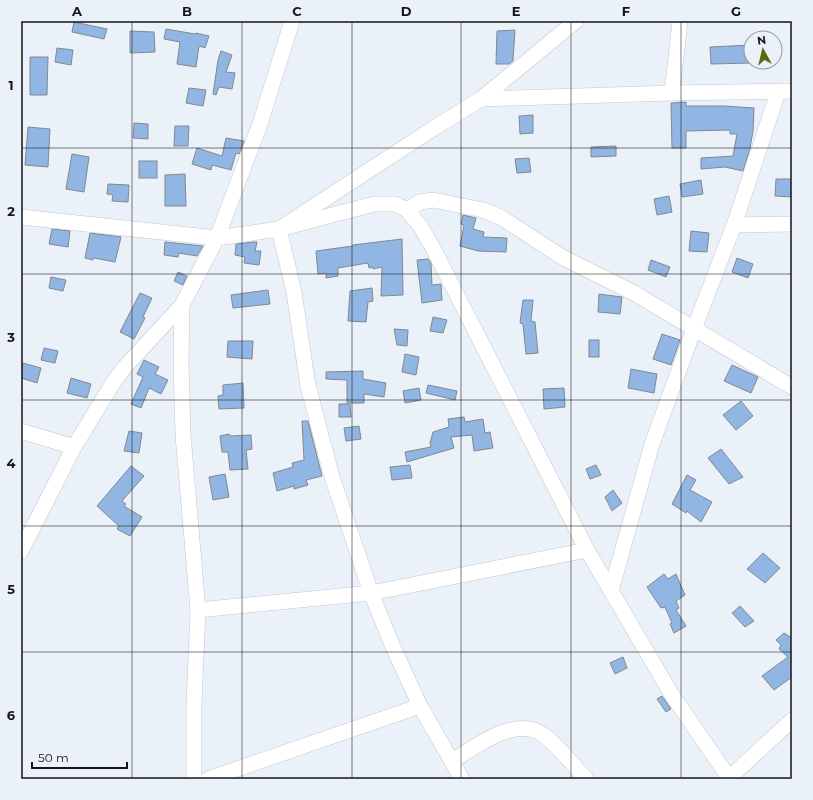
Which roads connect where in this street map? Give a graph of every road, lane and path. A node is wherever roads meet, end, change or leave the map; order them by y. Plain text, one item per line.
1 (292, 21) edge
2 (576, 21) edge
3 (680, 21) edge
4 (785, 91) edge
5 (672, 93) junction
6 (481, 99) junction
7 (407, 210) junction
8 (21, 217) edge
9 (792, 224) edge
10 (734, 225) junction
11 (279, 229) junction
12 (218, 238) junction
13 (182, 305) junction
14 (694, 328) junction
15 (792, 387) edge
16 (21, 431) edge
17 (74, 447) junction
18 (587, 550) junction
19 (21, 551) edge
20 (611, 591) junction
21 (371, 593) junction
22 (198, 610) junction
23 (420, 706) junction
24 (792, 720) edge
25 (452, 761) junction
26 (194, 779) edge
27 (208, 779) edge
28 (462, 779) edge
29 (586, 779) edge
30 (730, 779) edge

1 - 12 street
2 - 6 street
3 - 5 street
4 - 5 street
4 - 10 street
5 - 6 street
6 - 11 street
7 - 11 street
7 - 14 street
7 - 18 street
8 - 12 street
9 - 10 street
10 - 14 street
11 - 12 street
11 - 21 street
12 - 13 street
13 - 17 street
13 - 22 street
14 - 15 street
14 - 20 street
16 - 17 street
17 - 19 street
18 - 20 street
18 - 21 street
20 - 30 street
21 - 22 street
21 - 23 street
22 - 26 street
23 - 25 street
23 - 27 street
24 - 30 street
25 - 28 street
25 - 29 street

